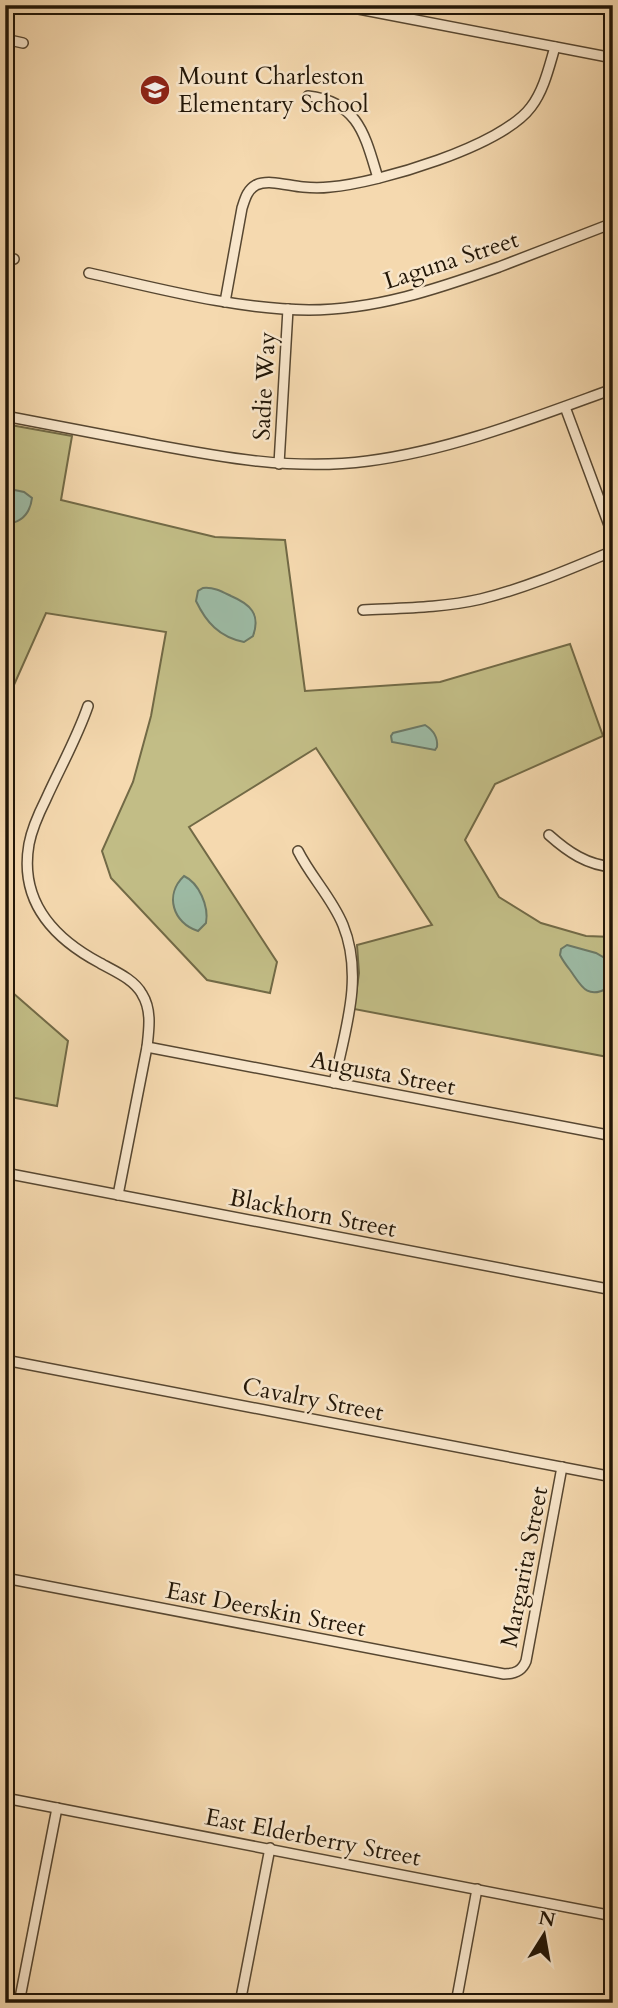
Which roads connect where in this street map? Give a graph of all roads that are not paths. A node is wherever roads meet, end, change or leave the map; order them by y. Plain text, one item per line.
1 (338, 5) edge
2 (5, 39) edge
3 (23, 43) dead end
4 (555, 47) junction
5 (613, 58) edge
6 (308, 96) dead end
7 (377, 178) junction
8 (613, 223) edge
9 (89, 273) dead end
10 (225, 302) junction
11 (288, 309) junction
12 (613, 389) edge
13 (565, 407) junction
14 (5, 416) edge
15 (279, 464) junction
16 (609, 516) edge
17 (613, 536) edge
18 (613, 551) edge
19 (363, 610) dead end
20 (88, 706) dead end
21 (549, 835) dead end
22 (298, 851) dead end
23 (613, 867) edge
24 (146, 1047) junction
25 (334, 1083) junction
26 (613, 1136) edge
27 (5, 1173) edge
28 (118, 1195) junction
29 (613, 1290) edge
30 (5, 1360) edge
31 (562, 1467) junction
32 (613, 1477) edge
33 (5, 1578) edge
34 (519, 1671) joint
35 (5, 1798) edge
36 (57, 1808) junction
37 (270, 1848) junction
38 (477, 1889) junction
39 (613, 1916) edge
40 (19, 2003) edge
41 (240, 2003) edge
42 (456, 2003) edge

1 - 4 street
2 - 3 street
4 - 5 street
4 - 7 street
6 - 7 street
7 - 10 street
8 - 11 street, Laguna Street
9 - 10 street, Laguna Street
10 - 11 street, Laguna Street
11 - 15 street, Sadie Way
12 - 13 street
13 - 15 street
13 - 16 street
14 - 15 street
16 - 17 street
18 - 19 street
20 - 24 street
21 - 23 street
22 - 25 street
24 - 25 street, Augusta Street
24 - 28 street
25 - 26 street, Augusta Street
27 - 28 street, Blackhorn Street
28 - 29 street, Blackhorn Street
30 - 31 street, Cavalry Street
31 - 32 street, Cavalry Street
31 - 34 street, Margarita Street
33 - 34 street, East Deerskin Street
35 - 36 street, East Elderberry Street
36 - 37 street, East Elderberry Street
36 - 40 street
37 - 38 street, East Elderberry Street
37 - 41 street
38 - 39 street, East Elderberry Street
38 - 42 street

